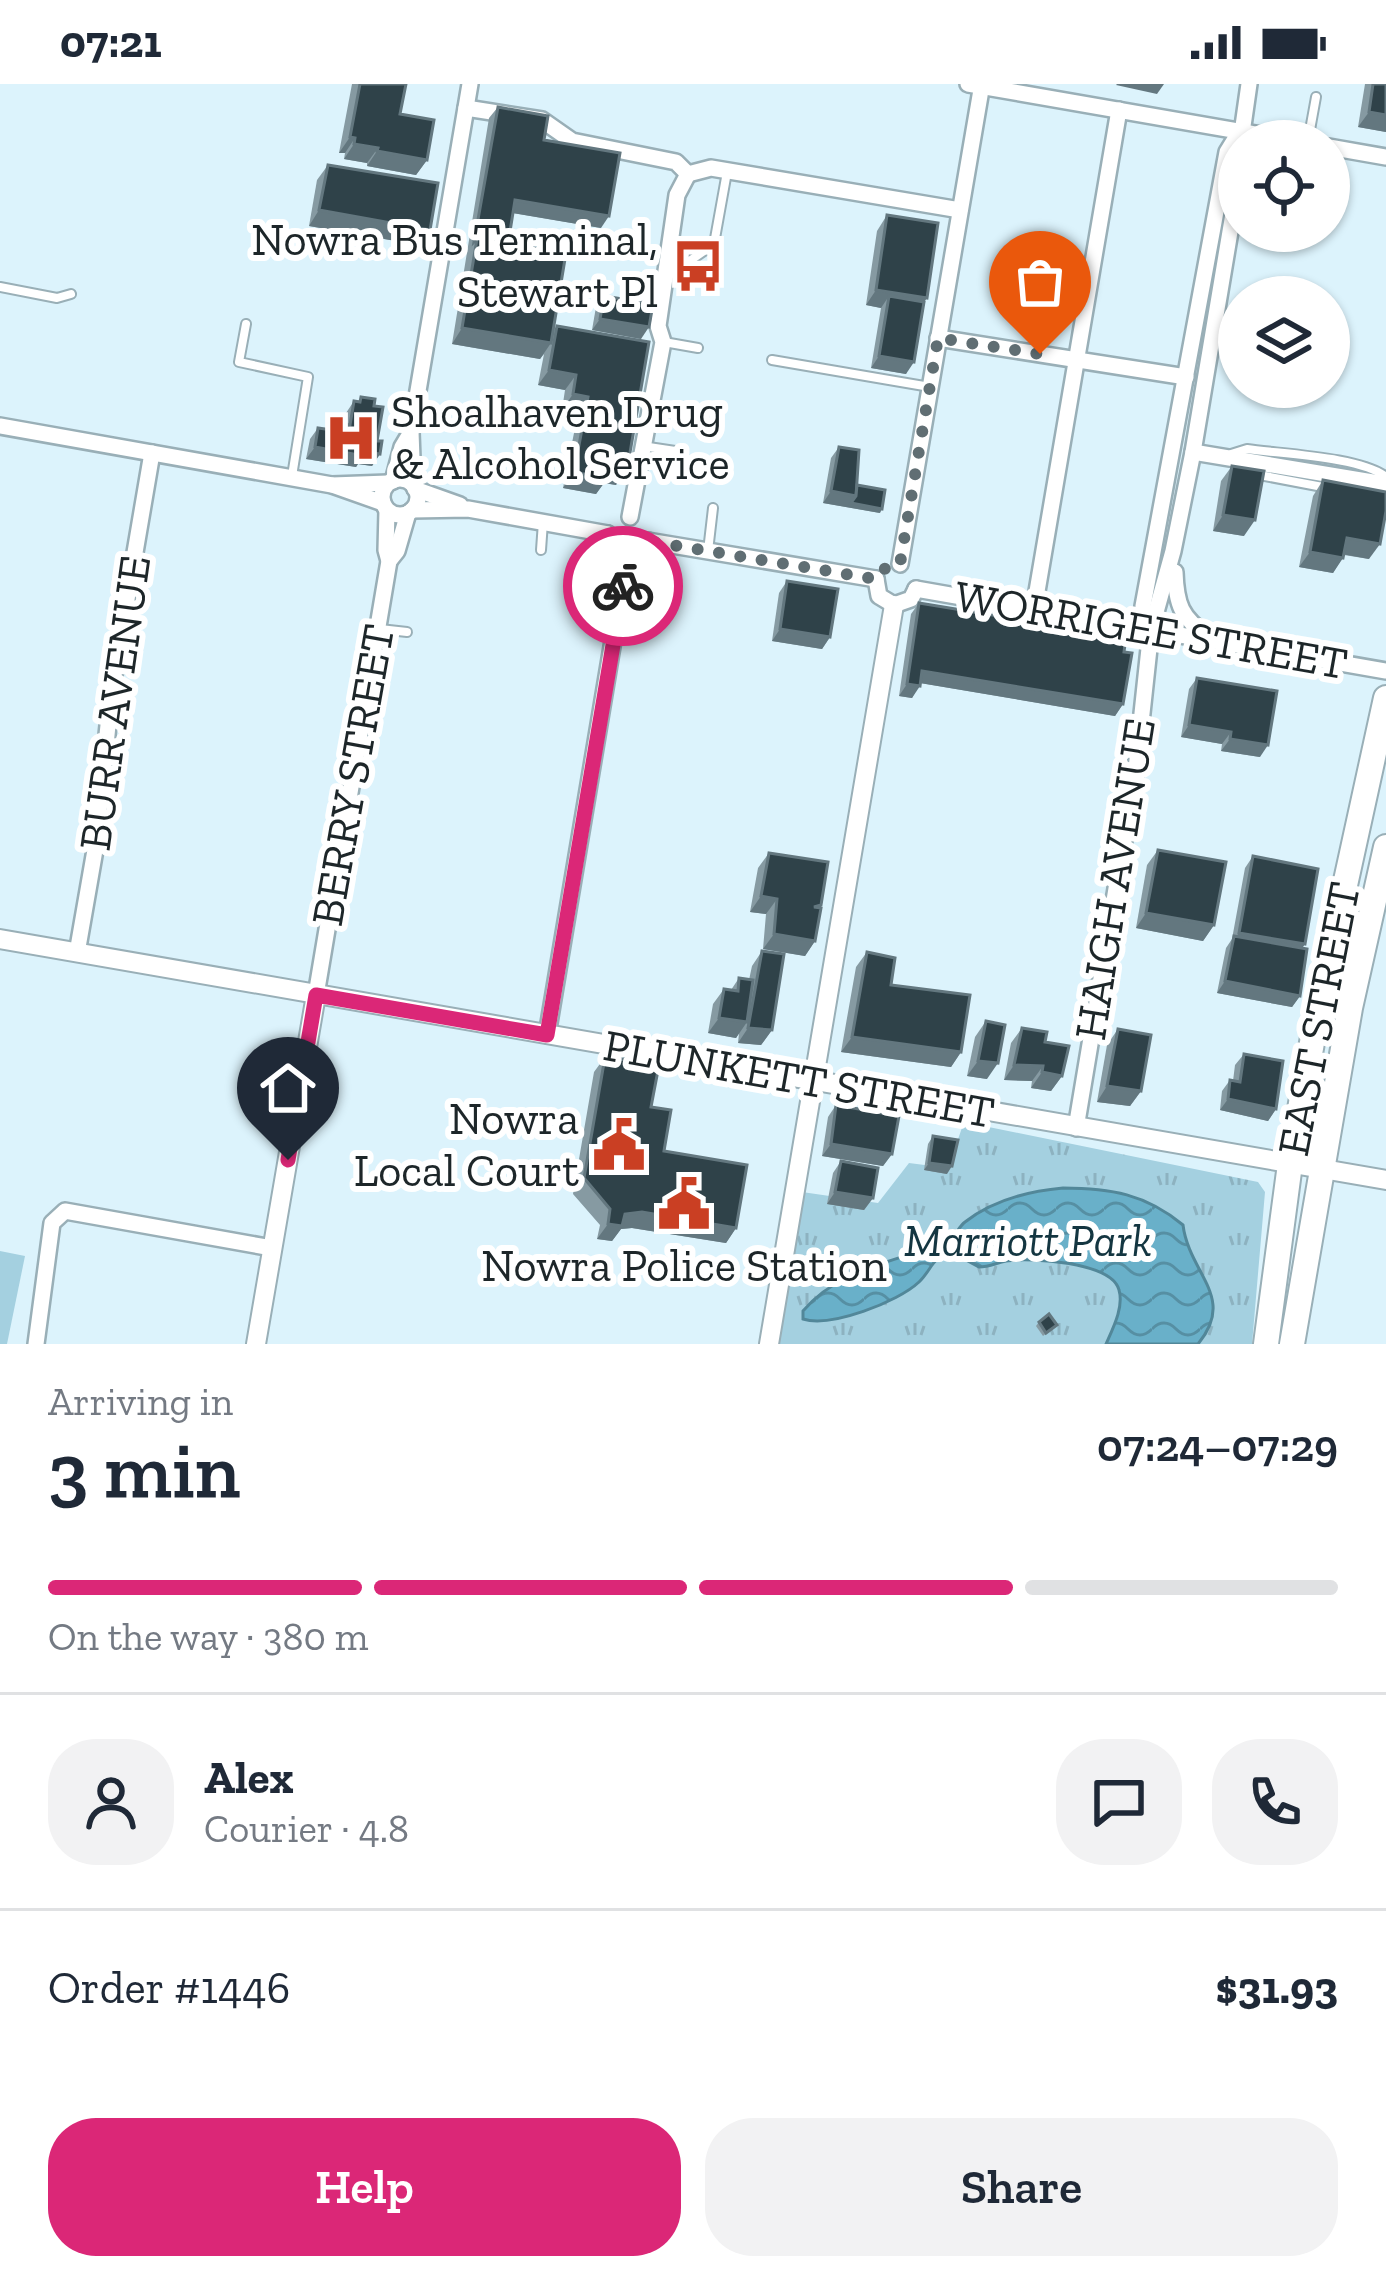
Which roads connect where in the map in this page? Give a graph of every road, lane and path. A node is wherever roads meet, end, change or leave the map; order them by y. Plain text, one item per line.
1 (470, 84) edge
2 (1249, 84) edge
3 (977, 85) edge
4 (1316, 97) dead end
5 (466, 108) junction
6 (1119, 110) junction
7 (1243, 120) edge
8 (1312, 120) edge
9 (1218, 131) edge
10 (1350, 151) edge
11 (1386, 157) edge
12 (728, 171) junction
13 (688, 174) junction
14 (1218, 201) edge
15 (960, 210) junction
16 (1227, 252) edge
17 (665, 278) junction
18 (0, 287) edge
19 (71, 294) dead end
20 (246, 324) dead end
21 (938, 338) junction
22 (663, 342) junction
23 (698, 348) dead end
24 (772, 360) dead end
25 (1077, 360) junction
26 (1186, 377) junction
27 (930, 387) junction
28 (1180, 410) junction
29 (0, 426) edge
30 (411, 433) junction
31 (642, 446) junction
32 (682, 452) dead end
33 (1193, 452) junction
34 (152, 453) junction
35 (1222, 456) junction
36 (292, 477) junction
37 (391, 482) junction
38 (332, 485) junction
39 (1383, 486) edge
40 (414, 487) junction
41 (1164, 492) junction
42 (385, 507) junction
43 (468, 508) junction
44 (713, 508) dead end
45 (410, 511) junction
46 (630, 517) junction
47 (543, 521) junction
48 (608, 534) junction
49 (648, 541) junction
50 (541, 550) dead end
51 (708, 551) junction
52 (1174, 551) junction
53 (627, 557) junction
54 (389, 560) junction
55 (900, 564) junction
56 (876, 579) junction
57 (916, 589) junction
58 (894, 605) junction
59 (1034, 609) junction
60 (378, 628) junction
61 (1151, 630) junction
62 (407, 632) dead end
63 (1215, 641) junction
64 (1386, 671) edge
65 (1386, 698) edge
66 (1386, 847) edge
67 (0, 939) edge
68 (77, 953) junction
69 (316, 995) junction
70 (547, 1035) junction
71 (812, 1080) junction
72 (1076, 1127) junction
73 (1290, 1164) junction
74 (1322, 1169) junction
75 (1386, 1180) edge
76 (272, 1249) junction
77 (36, 1344) edge
78 (256, 1344) edge
79 (769, 1344) edge
80 (1266, 1344) edge
81 (1292, 1344) edge

1 - 5 street
2 - 7 street
3 - 6 street
3 - 15 street
4 - 8 lane
5 - 13 street
5 - 30 street
6 - 9 street
6 - 25 street
10 - 11 street
12 - 13 street
12 - 15 street
12 - 17 lane
13 - 17 street
14 - 26 street
15 - 21 street
16 - 33 street
17 - 22 street
18 - 19 lane
20 - 36 lane
21 - 25 street
21 - 27 street
22 - 23 lane
22 - 31 street
24 - 27 lane
25 - 26 street
25 - 59 street
26 - 28 street
27 - 55 street
28 - 33 street
28 - 41 street
29 - 34 street
30 - 37 street
30 - 40 street
31 - 32 lane
31 - 46 street
33 - 35 street
33 - 41 street
33 - 52 street
34 - 36 street
34 - 68 street, BURR AVENUE
35 - 39 street
35 - 39 lane
36 - 38 street
37 - 38 street
37 - 40 street
37 - 42 street
38 - 42 street
40 - 43 street
40 - 45 street
41 - 61 street
42 - 45 street
42 - 54 street, BERRY STREET
43 - 45 street
43 - 47 street
44 - 51 lane
45 - 54 street, BERRY STREET
46 - 48 street
46 - 49 street
47 - 48 street
47 - 50 lane
48 - 53 street
49 - 51 street
49 - 53 street
51 - 56 street
52 - 61 street
52 - 63 street
53 - 70 street
54 - 60 street, BERRY STREET
55 - 56 street
55 - 57 street
56 - 58 street
57 - 58 street
57 - 59 street, WORRIGEE STREET
58 - 71 street
59 - 61 street, WORRIGEE STREET
60 - 62 lane
60 - 69 street, BERRY STREET
61 - 63 street, WORRIGEE STREET
61 - 72 street, HAIGH AVENUE
63 - 64 street, WORRIGEE STREET
65 - 73 highway, EAST STREET
66 - 74 highway, EAST STREET
67 - 68 street, PLUNKETT STREET
68 - 69 street, PLUNKETT STREET
69 - 70 street, PLUNKETT STREET
69 - 76 street, BERRY STREET
70 - 71 street, PLUNKETT STREET
71 - 72 street, PLUNKETT STREET
71 - 79 street
72 - 73 street, PLUNKETT STREET
73 - 74 street, PLUNKETT STREET
73 - 80 highway, EAST STREET
74 - 75 street, PLUNKETT STREET
74 - 81 highway, EAST STREET
76 - 77 street
76 - 78 street, BERRY STREET

